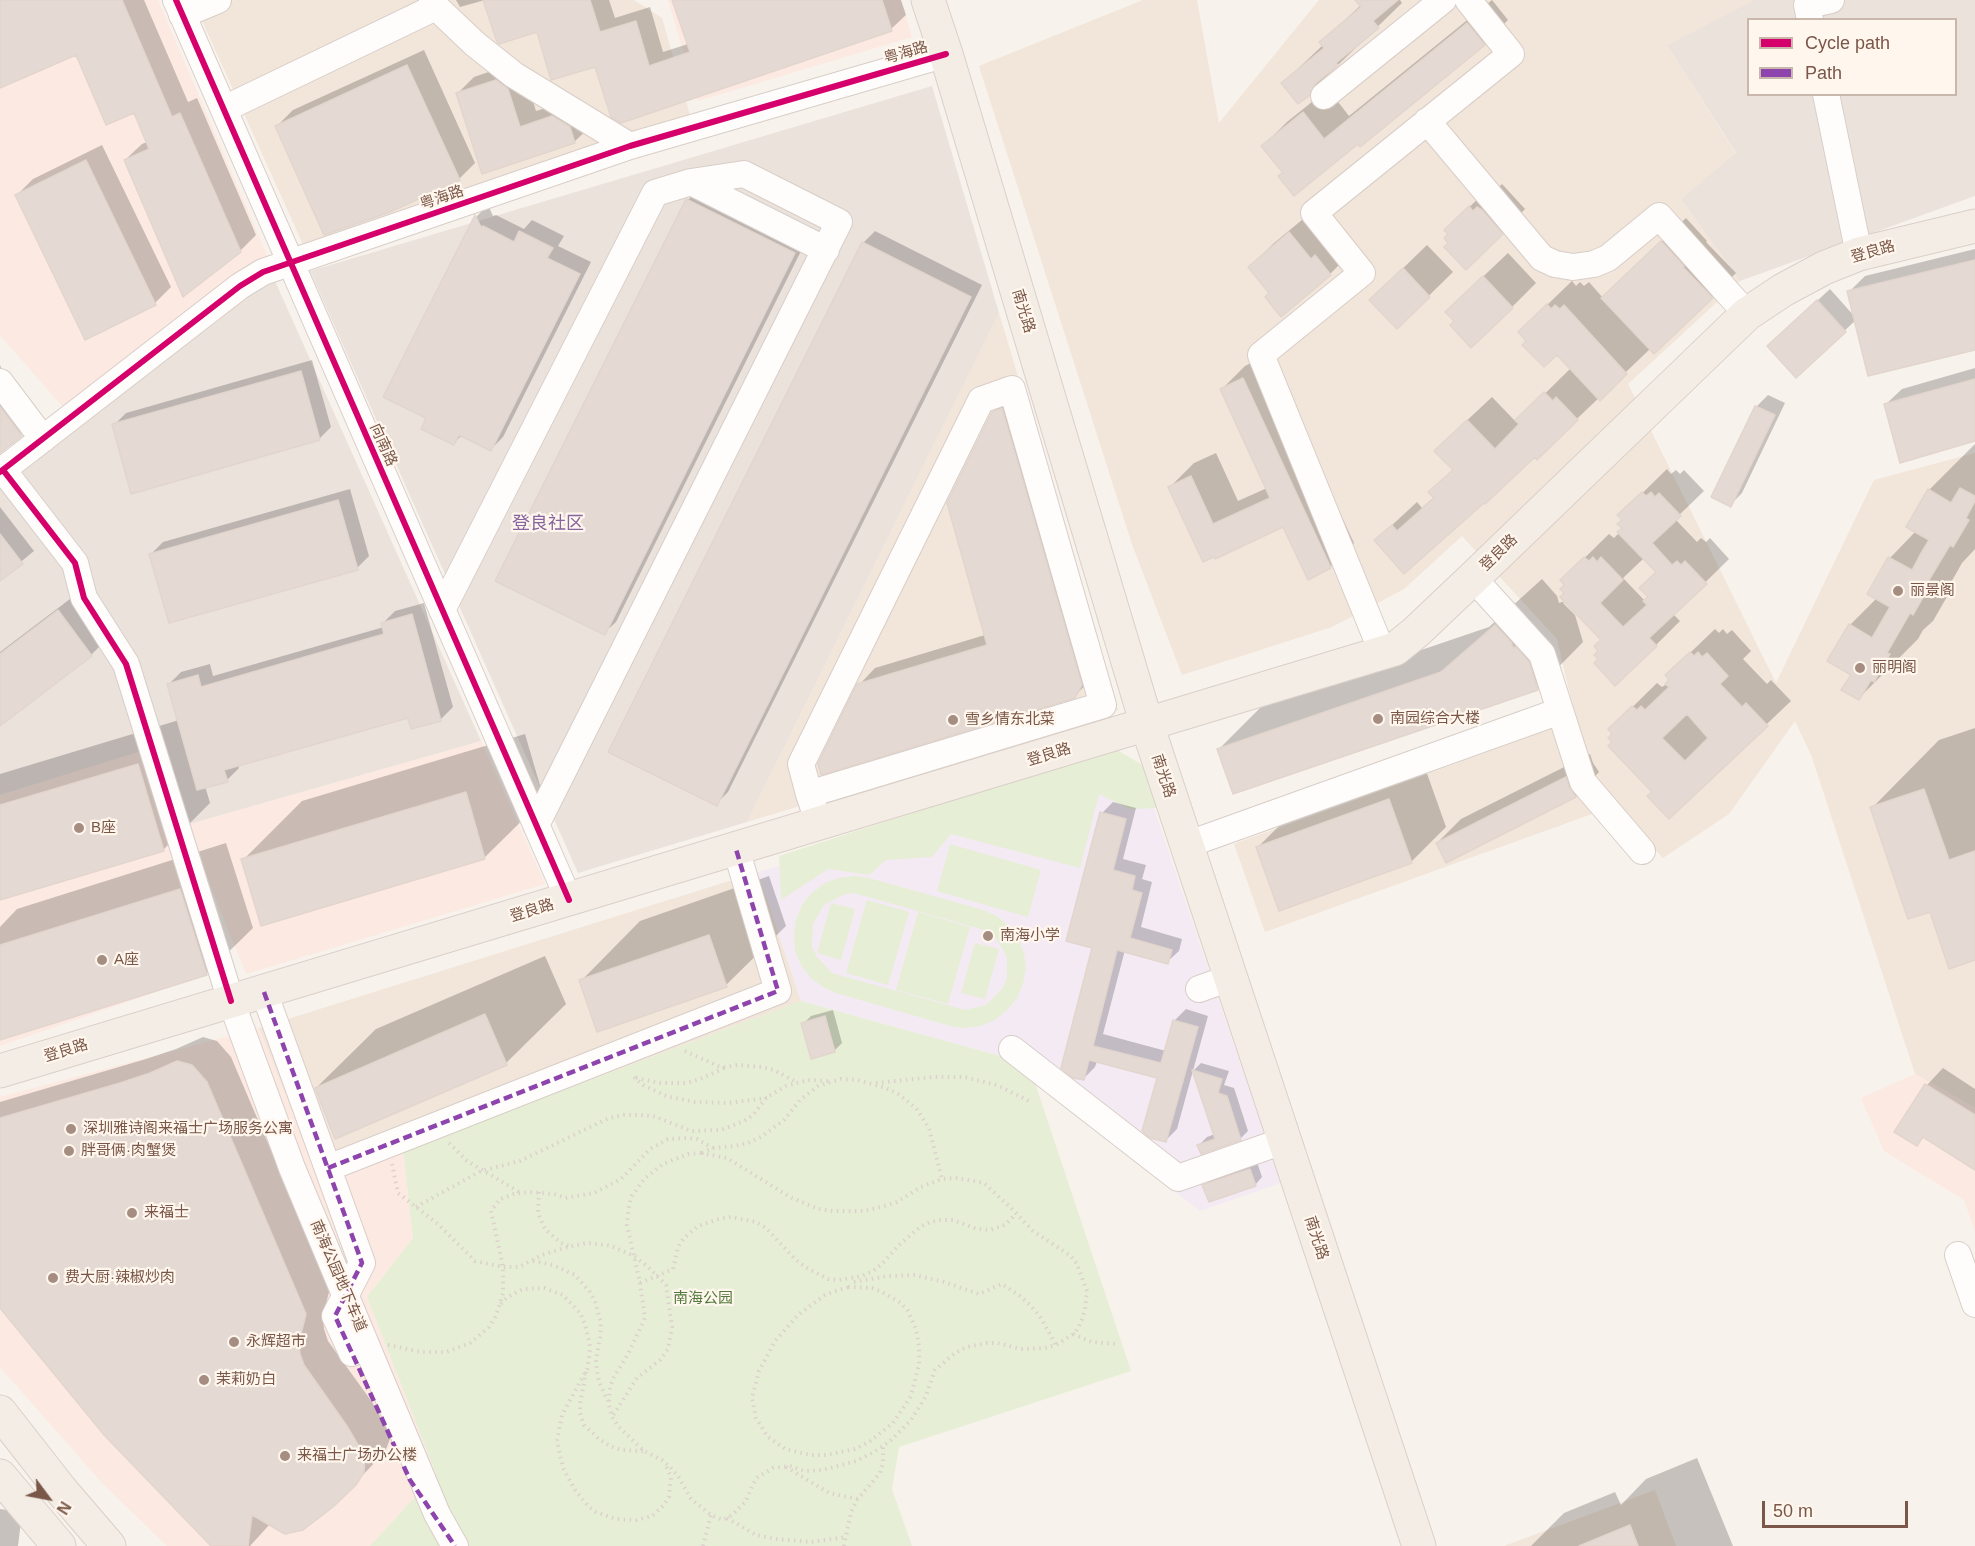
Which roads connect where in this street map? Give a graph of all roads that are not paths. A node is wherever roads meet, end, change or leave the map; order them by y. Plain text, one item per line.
1 (218, 0) edge
2 (928, 0) edge
3 (1443, 0) edge
4 (1468, 0) edge
5 (1831, 0) edge
6 (434, 4) edge
7 (179, 7) edge
8 (1810, 18) edge
9 (946, 54) junction
10 (1324, 96) dead end
11 (1826, 96) edge
12 (224, 109) junction
13 (1427, 121) junction
14 (630, 146) junction
15 (1975, 226) edge
16 (1859, 255) junction
17 (290, 262) junction
18 (1747, 314) junction
19 (0, 382) edge
20 (43, 439) junction
21 (1, 471) edge
22 (1473, 578) junction
23 (442, 610) junction
24 (1383, 654) junction
25 (1560, 711) junction
26 (1147, 725) junction
27 (814, 809) junction
28 (536, 825) junction
29 (1186, 845) junction
30 (736, 849) junction
31 (1642, 851) dead end
32 (568, 900) junction
33 (1230, 978) junction
34 (1199, 989) dead end
35 (264, 992) junction
36 (231, 1001) junction
37 (1012, 1049) dead end
38 (0, 1071) edge
39 (1283, 1141) junction
40 (328, 1168) junction
41 (1958, 1255) dead end
42 (345, 1295) junction
43 (1975, 1304) edge
44 (0, 1413) edge
45 (0, 1476) edge
46 (454, 1544) edge
47 (59, 1546) edge
48 (109, 1546) edge
49 (1419, 1546) edge

1 - 7 street
2 - 9 main road, 南光路
3 - 10 street
4 - 13 street
5 - 8 street
6 - 12 street
6 - 14 street
7 - 12 street, 向南路
9 - 14 street, 粤海路
9 - 26 main road, 南光路
11 - 16 street
12 - 17 street, 向南路
13 - 18 street
13 - 24 street
14 - 17 street, 粤海路
15 - 16 main road, 登良路
16 - 18 main road, 登良路
17 - 20 street, 粤海路
17 - 23 street, 向南路
18 - 22 main road, 登良路
19 - 20 street
20 - 21 street, 粤海路
21 - 36 street, 南海公园地下车道
22 - 24 main road, 登良路
22 - 25 street
23 - 28 street, 向南路
23 - 28 street
24 - 26 main road, 登良路
25 - 29 street
25 - 31 street
26 - 27 main road, 登良路
26 - 29 main road, 南光路
27 - 27 street
27 - 30 main road, 登良路
28 - 32 street, 向南路
29 - 33 main road, 南光路
30 - 32 main road, 登良路
30 - 40 street
32 - 35 main road, 登良路
33 - 34 street
33 - 39 main road, 南光路
35 - 36 main road, 登良路
35 - 40 street
36 - 38 main road, 登良路
36 - 42 street, 南海公园地下车道
37 - 39 street
39 - 49 main road, 南光路
40 - 42 street
41 - 43 street
42 - 46 street, 南海公园地下车道
42 - 46 street
44 - 48 main road
45 - 47 main road

